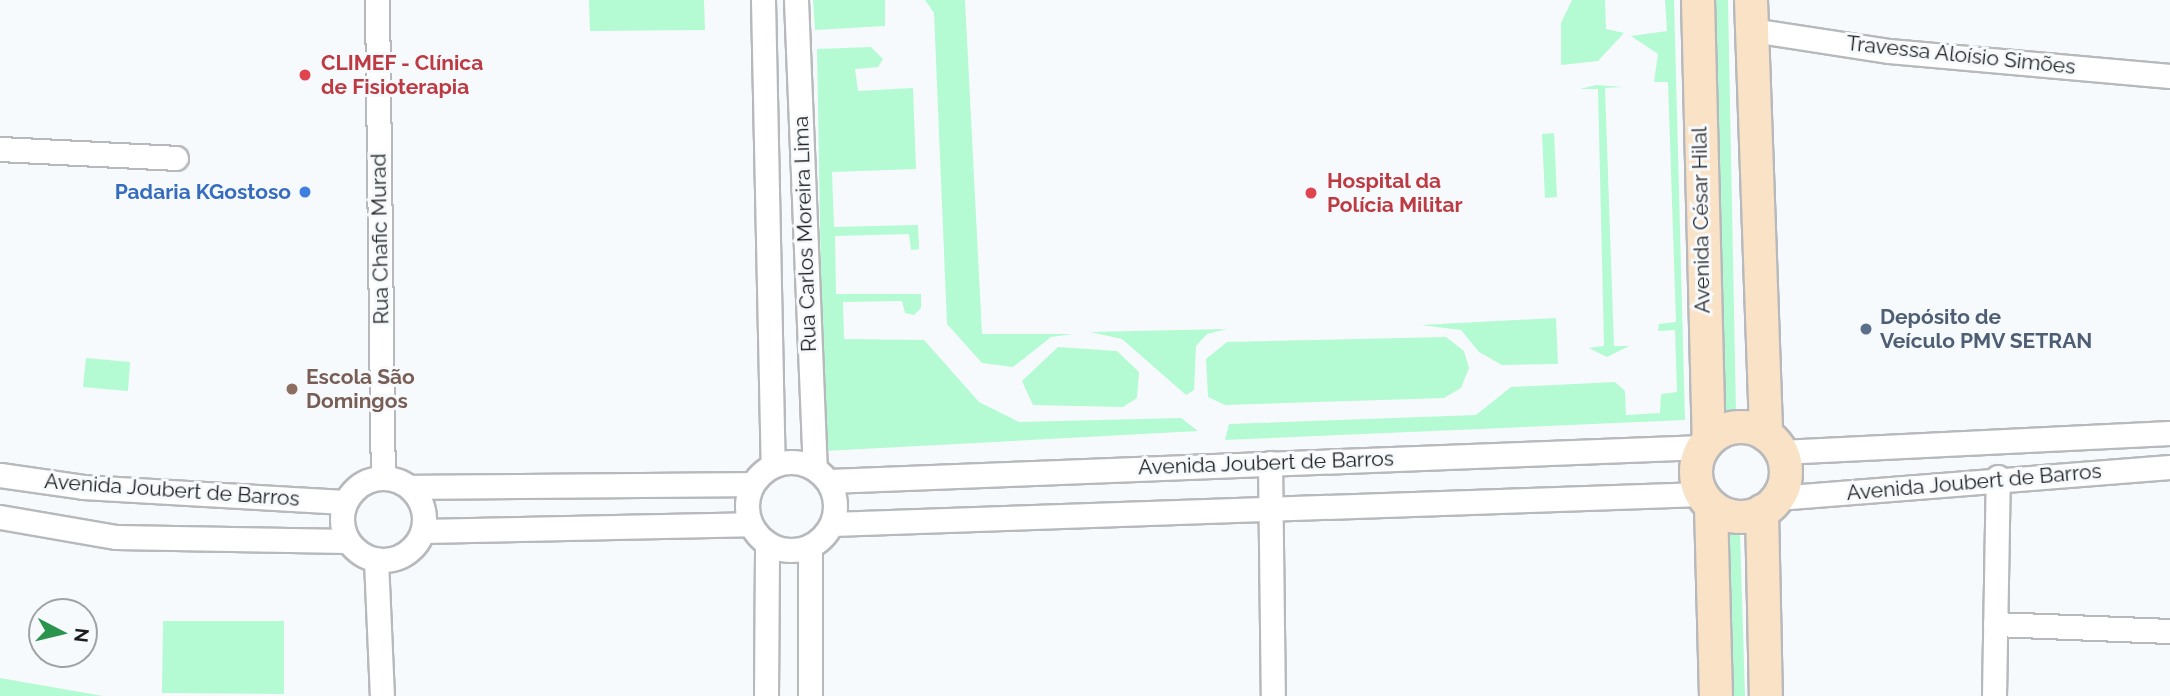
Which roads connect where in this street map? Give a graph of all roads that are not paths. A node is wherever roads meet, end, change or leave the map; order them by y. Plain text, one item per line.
1 (377, 0) edge
2 (763, 0) edge
3 (796, 0) edge
4 (1698, 0) edge
5 (1751, 15) edge
6 (2170, 76) edge
7 (0, 149) edge
8 (176, 158) dead end
9 (2170, 433) edge
10 (1706, 443) junction
11 (1774, 444) junction
12 (1270, 463) junction
13 (773, 464) junction
14 (2170, 467) edge
15 (822, 474) junction
16 (0, 475) edge
17 (383, 477) junction
18 (1998, 477) junction
19 (751, 484) junction
20 (410, 487) junction
21 (1706, 500) junction
22 (345, 502) junction
23 (1770, 505) junction
24 (1269, 510) junction
25 (0, 517) edge
26 (750, 524) junction
27 (832, 524) junction
28 (422, 531) junction
29 (347, 541) junction
30 (767, 543) junction
31 (810, 546) junction
32 (376, 560) junction
33 (1996, 624) junction
34 (2170, 631) edge
35 (382, 696) edge
36 (766, 696) edge
37 (810, 696) edge
38 (1273, 696) edge
39 (1716, 696) edge
40 (1766, 696) edge
41 (1994, 696) edge

1 - 17 street, Rua Chafic Murad
2 - 13 street, Rua Carlos Moreira Lima
3 - 15 street, Rua Carlos Moreira Lima
4 - 10 street, Avenida César Hilal
5 - 6 street, Travessa Aloísio Simões
5 - 11 street
7 - 8 street
9 - 11 street, Avenida Joubert de Barros
10 - 11 street
10 - 12 street, Avenida Joubert de Barros
10 - 21 street
11 - 23 street
12 - 15 street, Avenida Joubert de Barros
12 - 24 street
13 - 15 street
13 - 19 street
14 - 18 street, Avenida Joubert de Barros
15 - 27 street
16 - 22 street, Avenida Joubert de Barros
17 - 20 street
17 - 22 street
18 - 23 street, Avenida Joubert de Barros
18 - 33 street
19 - 20 street
19 - 26 street
20 - 28 street
21 - 23 street
21 - 24 street
21 - 39 street
22 - 29 street
23 - 40 street
24 - 27 street
24 - 38 street
25 - 29 street, Avenida Joubert de Barros
26 - 28 street
26 - 30 street
27 - 31 street
28 - 32 street
29 - 32 street
30 - 31 street
30 - 36 street
31 - 37 street
32 - 35 street
33 - 34 street
33 - 41 street

